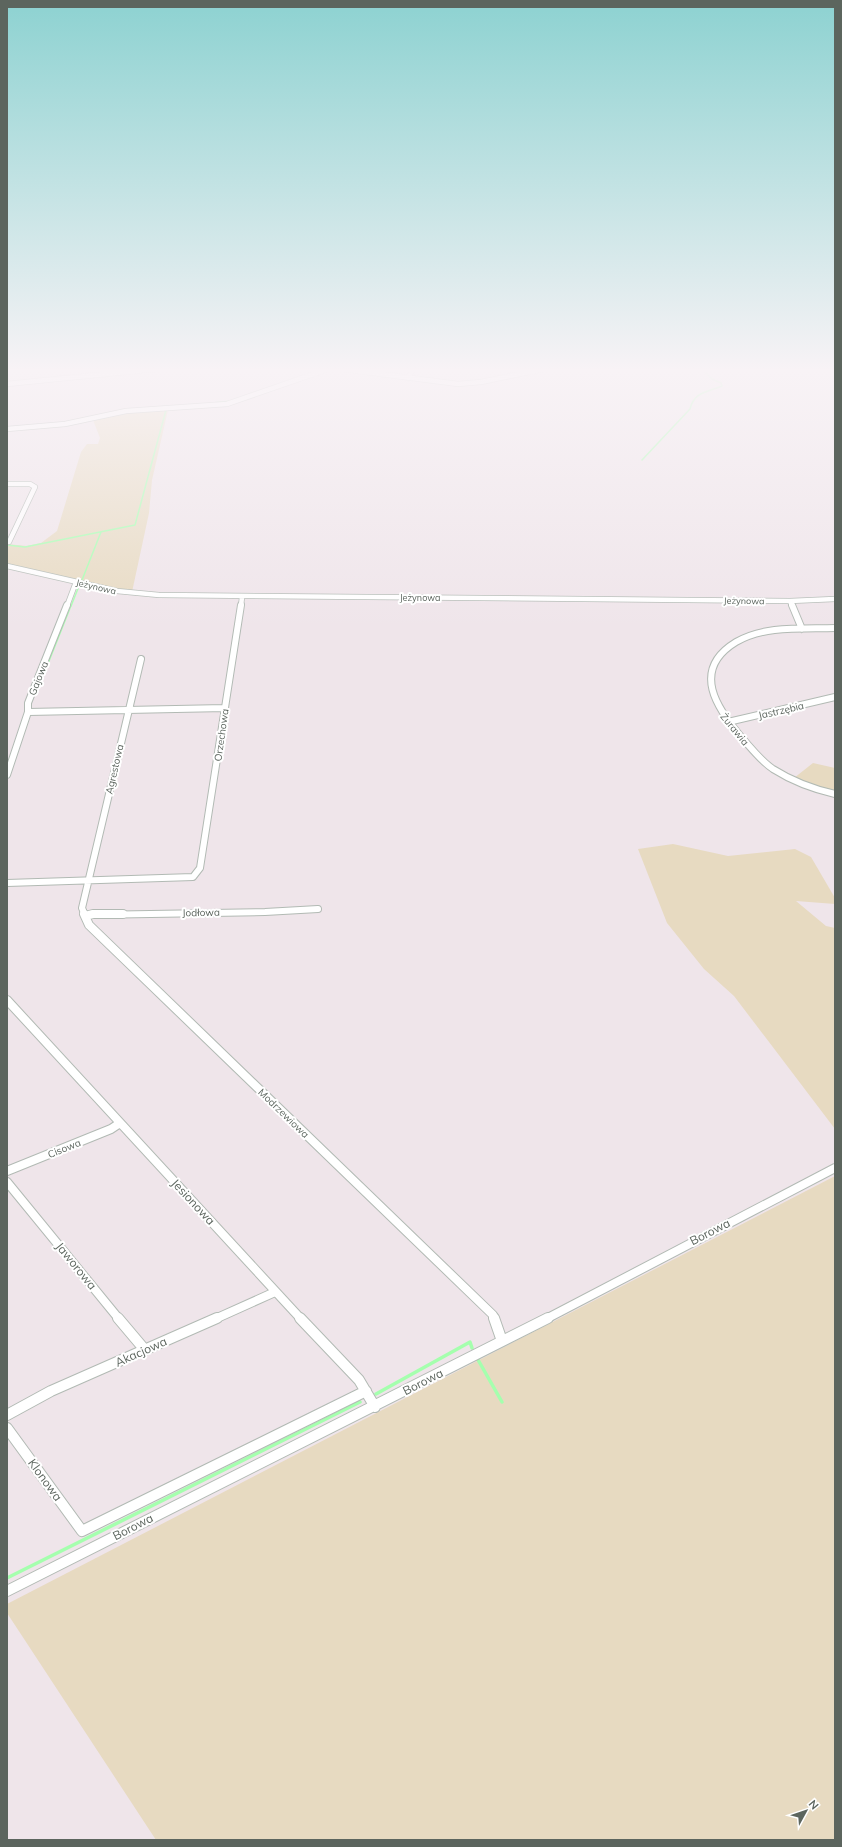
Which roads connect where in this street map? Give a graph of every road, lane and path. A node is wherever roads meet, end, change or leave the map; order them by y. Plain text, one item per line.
1 (8, 484) dead end
2 (7, 542) edge
3 (7, 566) edge
4 (76, 582) junction
5 (242, 597) junction
6 (835, 599) edge
7 (790, 601) junction
8 (835, 628) edge
9 (802, 629) junction
10 (141, 659) dead end
11 (835, 697) edge
12 (225, 708) junction
13 (128, 711) junction
14 (28, 712) junction
15 (728, 722) junction
16 (7, 775) edge
17 (835, 794) edge
18 (88, 880) junction
19 (7, 883) edge
20 (318, 909) dead end
21 (85, 916) junction
22 (7, 1000) edge
23 (120, 1123) junction
24 (835, 1168) edge
25 (7, 1171) edge
26 (7, 1182) edge
27 (275, 1292) junction
28 (502, 1341) junction
29 (146, 1350) junction
30 (366, 1391) junction
31 (375, 1407) junction
32 (7, 1415) edge
33 (7, 1428) edge
34 (82, 1531) joint
35 (7, 1591) edge

1 - 2 street
3 - 4 street, Jeżynowa
4 - 5 street, Jeżynowa
4 - 14 street, Gajowa
5 - 7 street, Jeżynowa
5 - 12 street, Orzechowa
6 - 7 street, Jeżynowa
7 - 9 street
8 - 9 street, Żurawia
9 - 15 street, Żurawia
10 - 13 street, Agrestowa
11 - 15 street, Jastrzębia
12 - 13 street
12 - 18 street, Orzechowa
13 - 14 street
13 - 18 street, Agrestowa
14 - 16 street, Gajowa
15 - 17 street, Żurawia
18 - 19 street
18 - 21 street
20 - 21 street, Jodłowa
21 - 28 street, Modrzewiowa
22 - 23 street, Jesionowa
23 - 25 street, Cisowa
23 - 27 street, Jesionowa
24 - 28 street, Borowa
26 - 29 street, Jaworowa
27 - 29 street, Akacjowa
27 - 30 street, Jesionowa
28 - 31 street, Borowa
29 - 32 street, Akacjowa
30 - 31 street, Jesionowa
30 - 34 street, Borowa
31 - 35 street, Borowa
33 - 34 street, Klonowa

